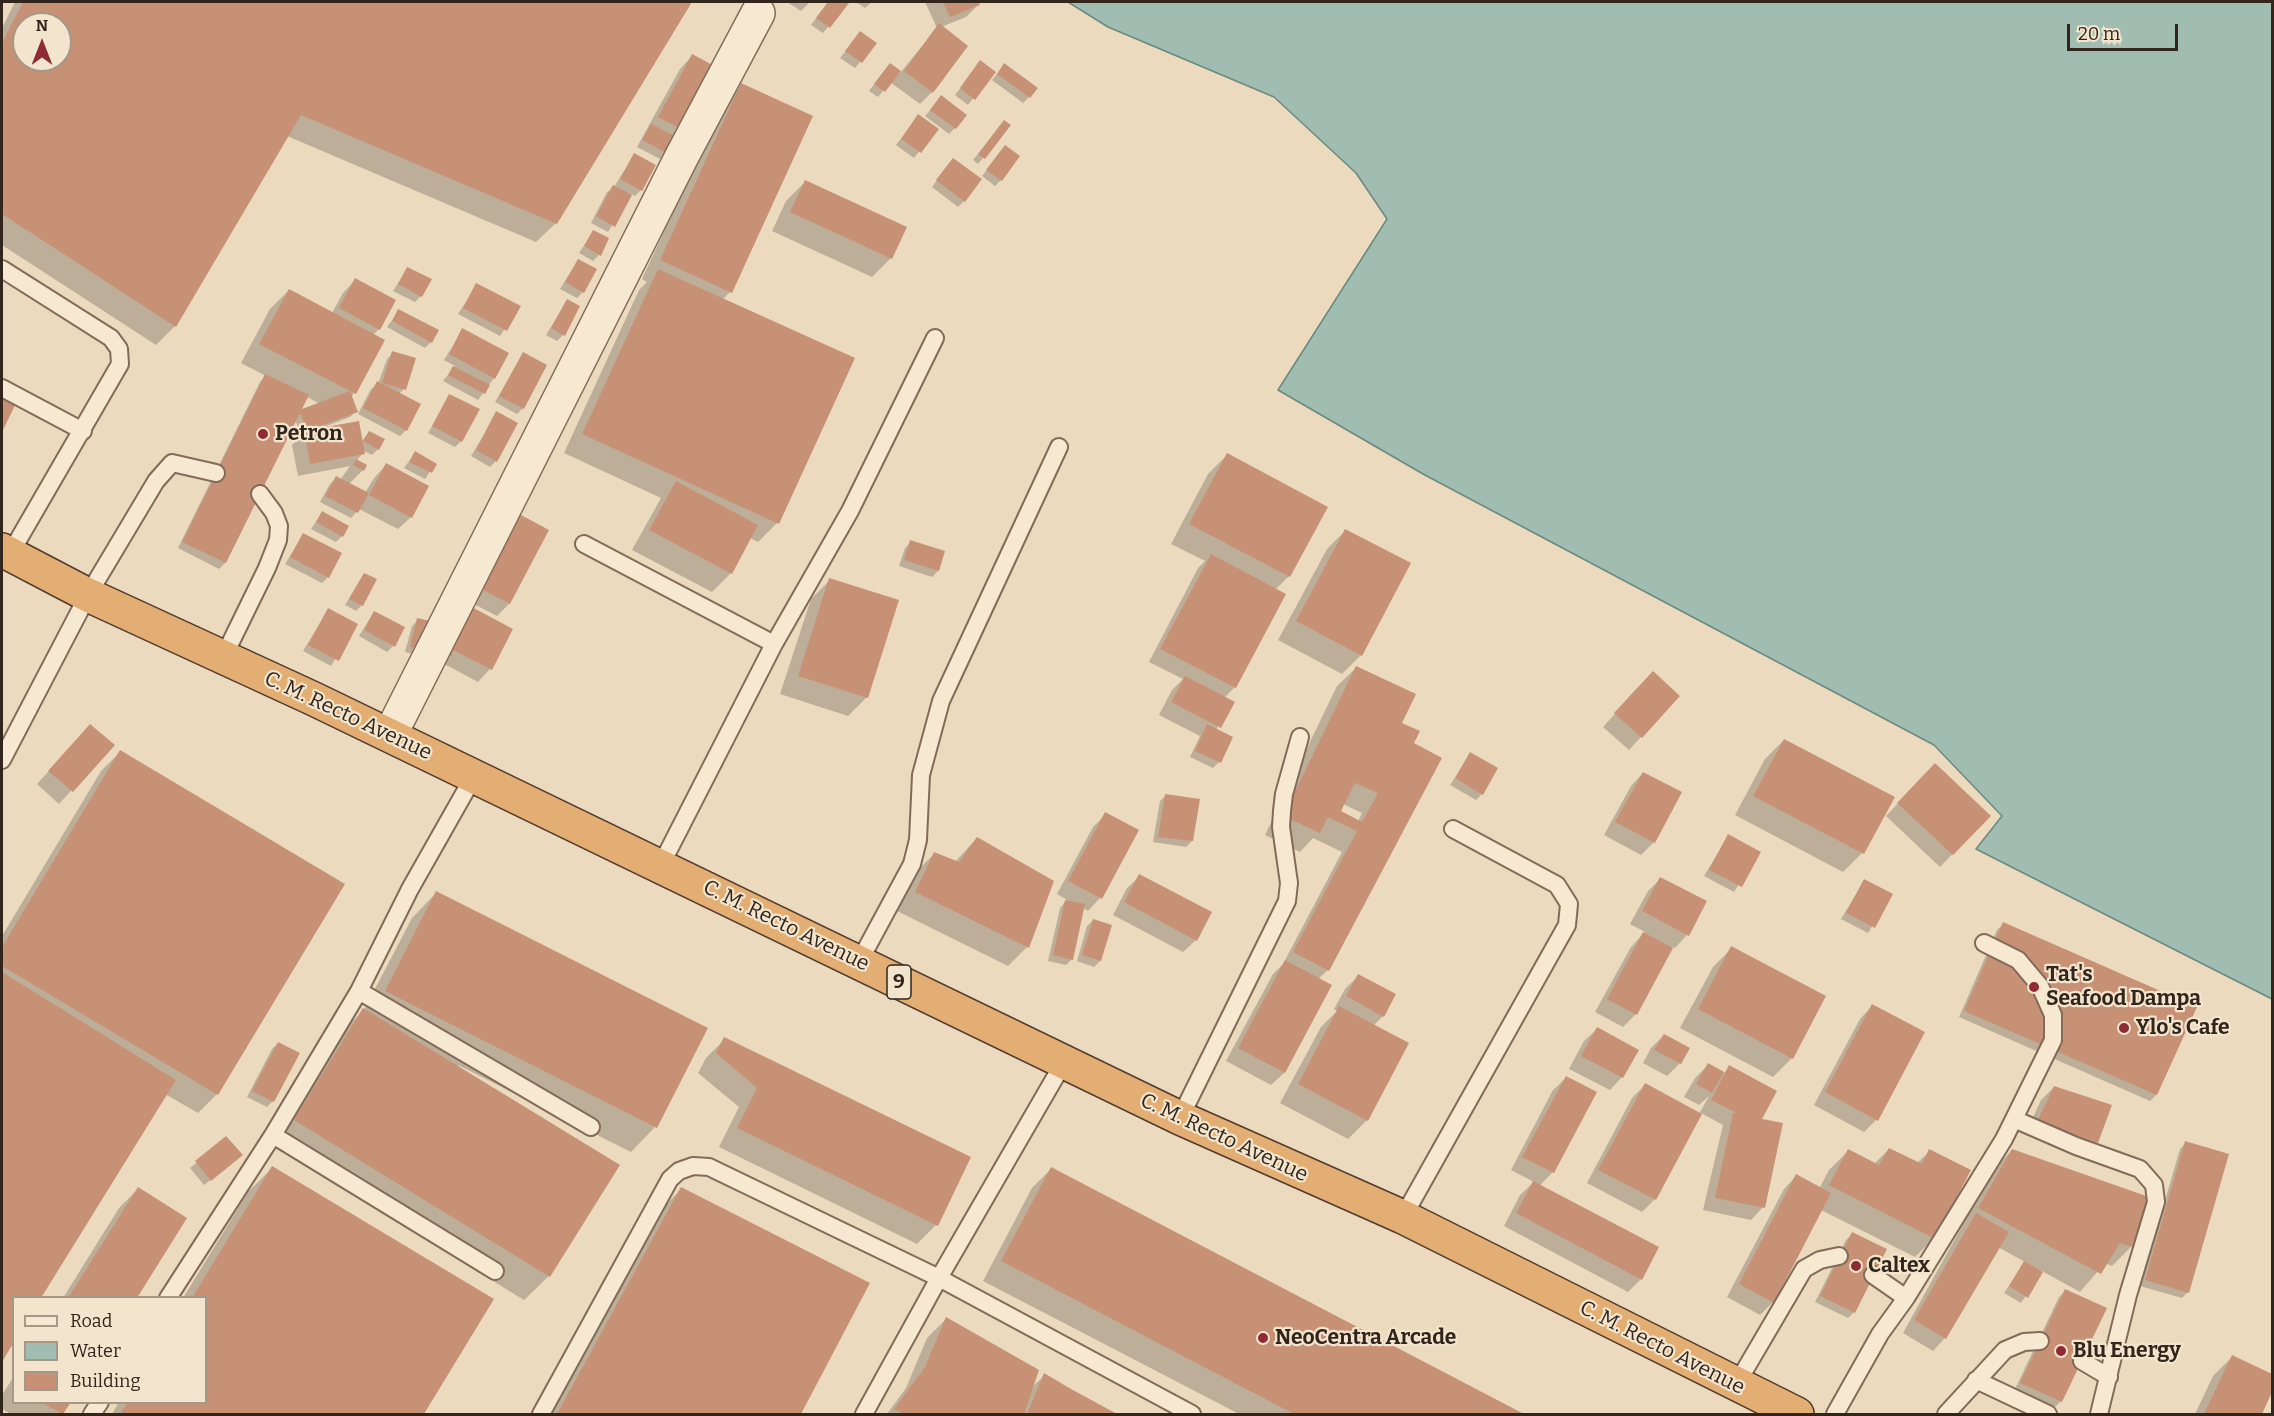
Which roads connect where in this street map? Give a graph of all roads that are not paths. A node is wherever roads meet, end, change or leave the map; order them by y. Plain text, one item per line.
1 (758, 13) dead end
2 (2, 269) edge
3 (935, 338) dead end
4 (2, 388) edge
5 (82, 431) junction
6 (1059, 447) dead end
7 (216, 473) dead end
8 (260, 494) dead end
9 (584, 544) dead end
10 (6, 552) edge
11 (88, 595) junction
12 (774, 644) junction
13 (223, 658) junction
14 (390, 735) junction
15 (1300, 737) dead end
16 (2, 760) edge
17 (474, 776) junction
18 (1453, 829) dead end
19 (661, 865) junction
20 (1984, 943) dead end
21 (859, 962) junction
22 (359, 991) junction
23 (1064, 1062) junction
24 (1180, 1118) junction
25 (2014, 1119) junction
26 (591, 1127) dead end
27 (273, 1135) junction
28 (1403, 1217) junction
29 (1839, 1257) dead end
30 (495, 1271) dead end
31 (1873, 1275) dead end
32 (939, 1278) junction
33 (169, 1296) edge
34 (1906, 1298) junction
35 (2040, 1341) dead end
36 (2082, 1361) dead end
37 (2109, 1377) junction
38 (1976, 1380) junction
39 (1736, 1385) junction
40 (541, 1414) edge
41 (864, 1414) edge
42 (1192, 1414) edge
43 (1797, 1414) edge
44 (1835, 1414) edge
45 (1946, 1414) edge
46 (2048, 1414) edge
47 (2099, 1414) edge

1 - 14 street
2 - 5 lane
3 - 12 lane
4 - 5 lane
5 - 10 lane
6 - 21 lane
7 - 11 lane
8 - 13 lane
9 - 12 lane
10 - 11 highway, C. M. Recto Avenue / 9
11 - 13 highway, C. M. Recto Avenue / 9
11 - 16 lane
12 - 19 lane
13 - 14 highway, C. M. Recto Avenue / 9
14 - 17 highway, C. M. Recto Avenue / 9
15 - 24 lane
17 - 19 highway, C. M. Recto Avenue / 9
17 - 22 lane
18 - 28 lane
19 - 21 highway, C. M. Recto Avenue / 9
20 - 25 lane
21 - 23 highway, C. M. Recto Avenue / 9
22 - 26 lane
22 - 27 lane
23 - 24 highway, C. M. Recto Avenue / 9
23 - 32 lane
24 - 28 highway, C. M. Recto Avenue / 9
25 - 34 lane
25 - 37 lane
27 - 30 lane
27 - 33 lane
28 - 39 highway, C. M. Recto Avenue / 9
29 - 39 lane
31 - 34 lane
32 - 40 lane
32 - 41 lane
32 - 42 lane
34 - 44 lane
35 - 38 lane
36 - 37 lane
37 - 47 lane
38 - 45 lane
38 - 46 lane
39 - 43 highway, C. M. Recto Avenue / 9

